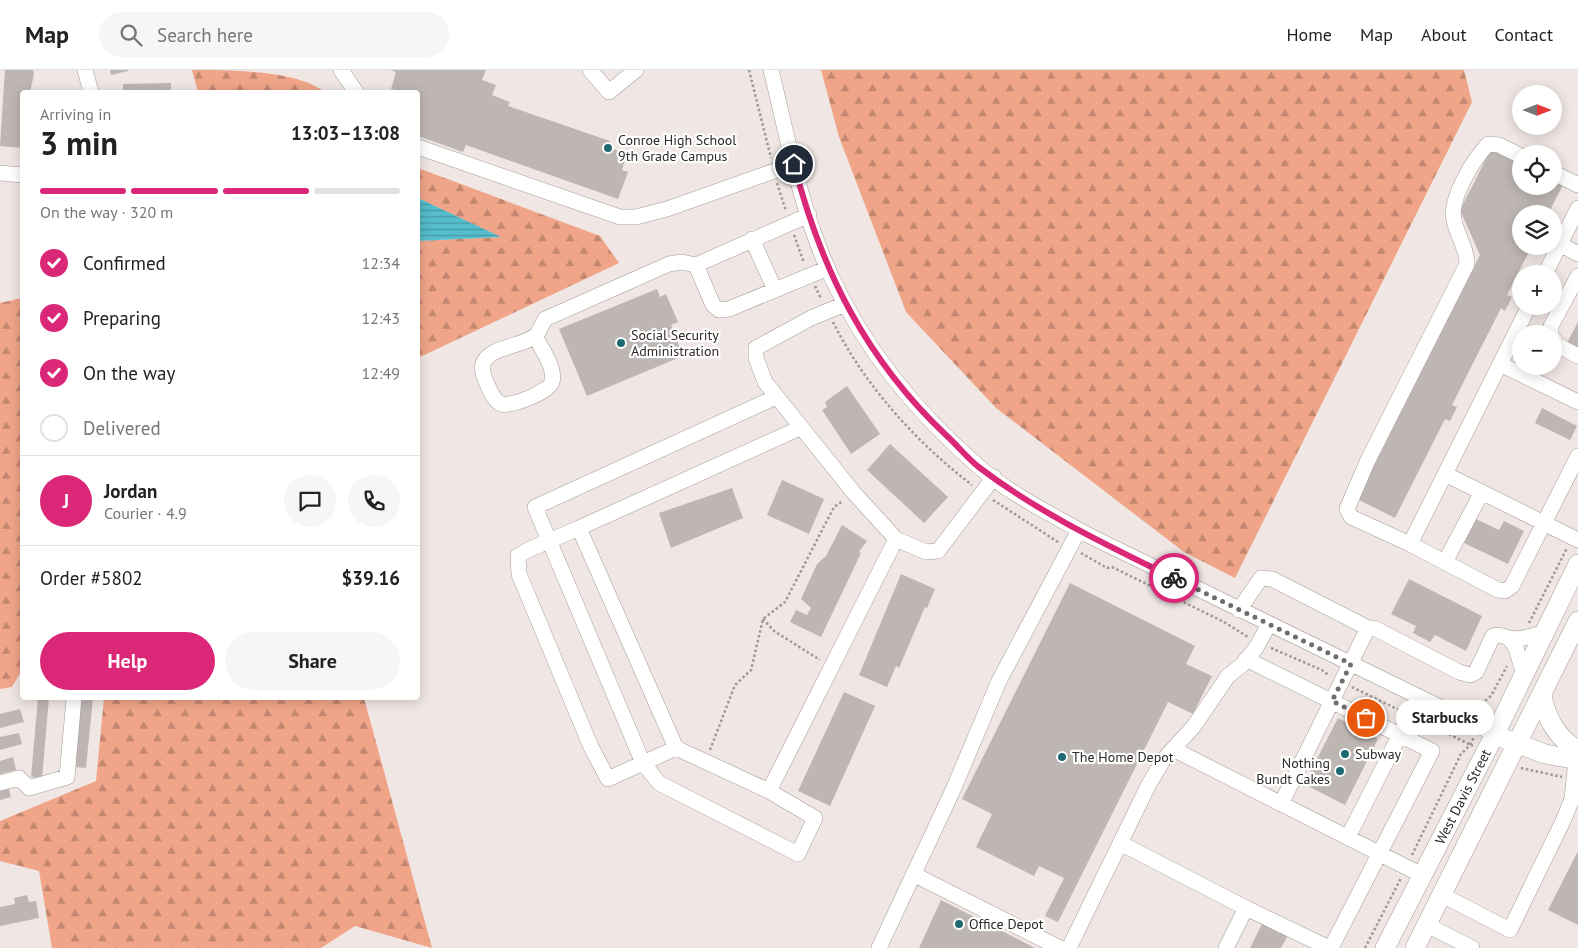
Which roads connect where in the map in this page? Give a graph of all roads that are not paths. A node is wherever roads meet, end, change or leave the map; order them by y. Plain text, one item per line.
1 (85, 70) edge
2 (341, 70) edge
3 (590, 70) edge
4 (636, 70) edge
5 (771, 70) edge
6 (90, 90) edge
7 (355, 90) edge
8 (420, 148) edge
9 (1512, 152) edge
10 (794, 164) junction
11 (0, 173) edge
12 (20, 175) edge
13 (1562, 177) edge
14 (1578, 185) edge
15 (1577, 212) edge
16 (809, 215) junction
17 (752, 239) junction
18 (1562, 240) edge
19 (1562, 245) edge
20 (1578, 254) edge
21 (696, 265) junction
22 (828, 268) junction
23 (1578, 276) edge
24 (775, 290) junction
25 (1573, 295) edge
26 (846, 304) junction
27 (1524, 315) edge
28 (1552, 325) edge
29 (535, 336) junction
30 (1562, 348) edge
31 (1578, 356) edge
32 (1500, 364) junction
33 (776, 397) junction
34 (1578, 402) edge
35 (800, 428) junction
36 (1578, 456) edge
37 (1445, 474) junction
38 (994, 477) junction
39 (1482, 492) junction
40 (1544, 523) junction
41 (579, 528) junction
42 (1078, 530) junction
43 (896, 539) junction
44 (1578, 540) edge
45 (550, 541) junction
46 (1410, 544) junction
47 (1445, 562) junction
48 (1578, 564) edge
49 (1239, 610) junction
50 (1578, 621) edge
51 (1268, 624) junction
52 (1368, 628) junction
53 (1545, 632) junction
54 (1509, 638) junction
55 (1246, 660) junction
56 (1351, 664) junction
57 (1524, 675) junction
58 (1542, 696) junction
59 (1419, 697) junction
60 (74, 700) edge
61 (1332, 701) junction
62 (1495, 734) junction
63 (1400, 735) junction
64 (1516, 745) junction
65 (676, 748) junction
66 (1172, 749) junction
67 (1577, 757) edge
68 (643, 763) junction
69 (0, 783) edge
70 (769, 792) junction
71 (1281, 804) junction
72 (1574, 805) edge
73 (1348, 837) junction
74 (1120, 843) junction
75 (1379, 853) junction
76 (913, 874) junction
77 (1422, 875) junction
78 (1442, 895) junction
79 (1246, 908) junction
80 (1427, 925) junction
81 (1466, 947) edge
82 (879, 948) edge
83 (1060, 948) edge
84 (1069, 948) edge
85 (1226, 948) edge
86 (1330, 948) edge
87 (1385, 948) edge
88 (1415, 948) edge

1 - 6 street
2 - 7 street
3 - 4 street
5 - 10 street
8 - 10 street
9 - 46 street
10 - 16 street
11 - 12 street
13 - 14 street
15 - 18 street
16 - 17 street
16 - 22 street
17 - 21 street
17 - 24 street
19 - 20 street
21 - 24 street
21 - 29 street
22 - 24 street
22 - 26 street
23 - 25 street
25 - 28 street
26 - 33 street
26 - 38 street
27 - 32 street
29 - 29 street
30 - 31 street
32 - 34 street
32 - 37 street
33 - 35 street
33 - 45 street
35 - 41 street
35 - 43 street
36 - 40 street
37 - 39 street
37 - 46 street
38 - 42 street
38 - 43 street
39 - 40 street
39 - 47 street
40 - 44 street
40 - 47 street
41 - 45 street
41 - 65 street
42 - 49 street
42 - 76 street
43 - 70 street
45 - 68 street
45 - 68 street
46 - 47 street
48 - 53 main road, West Davis Street
49 - 51 street
49 - 52 street
50 - 58 main road, West Davis Street
51 - 55 street
51 - 56 street
52 - 54 street
52 - 56 street
53 - 54 street
53 - 57 main road, West Davis Street
54 - 57 street
55 - 61 street
55 - 66 street
56 - 59 street
56 - 61 street
57 - 62 main road, West Davis Street
58 - 64 main road, West Davis Street
58 - 67 main road
59 - 62 street
59 - 63 street
60 - 69 street
61 - 63 street
61 - 71 street
62 - 64 main road
62 - 77 main road, West Davis Street
63 - 73 street
63 - 75 street
64 - 67 main road
64 - 78 main road, West Davis Street
65 - 68 street
65 - 70 street
66 - 71 street
66 - 74 street
67 - 72 street
68 - 70 street
71 - 73 street
72 - 78 street
73 - 75 street
74 - 79 street
74 - 84 street
75 - 77 street
75 - 86 street
76 - 82 street
76 - 83 street
77 - 87 main road, West Davis Street
78 - 80 main road, West Davis Street
79 - 85 street
79 - 86 street
80 - 81 street
80 - 88 main road, West Davis Street

